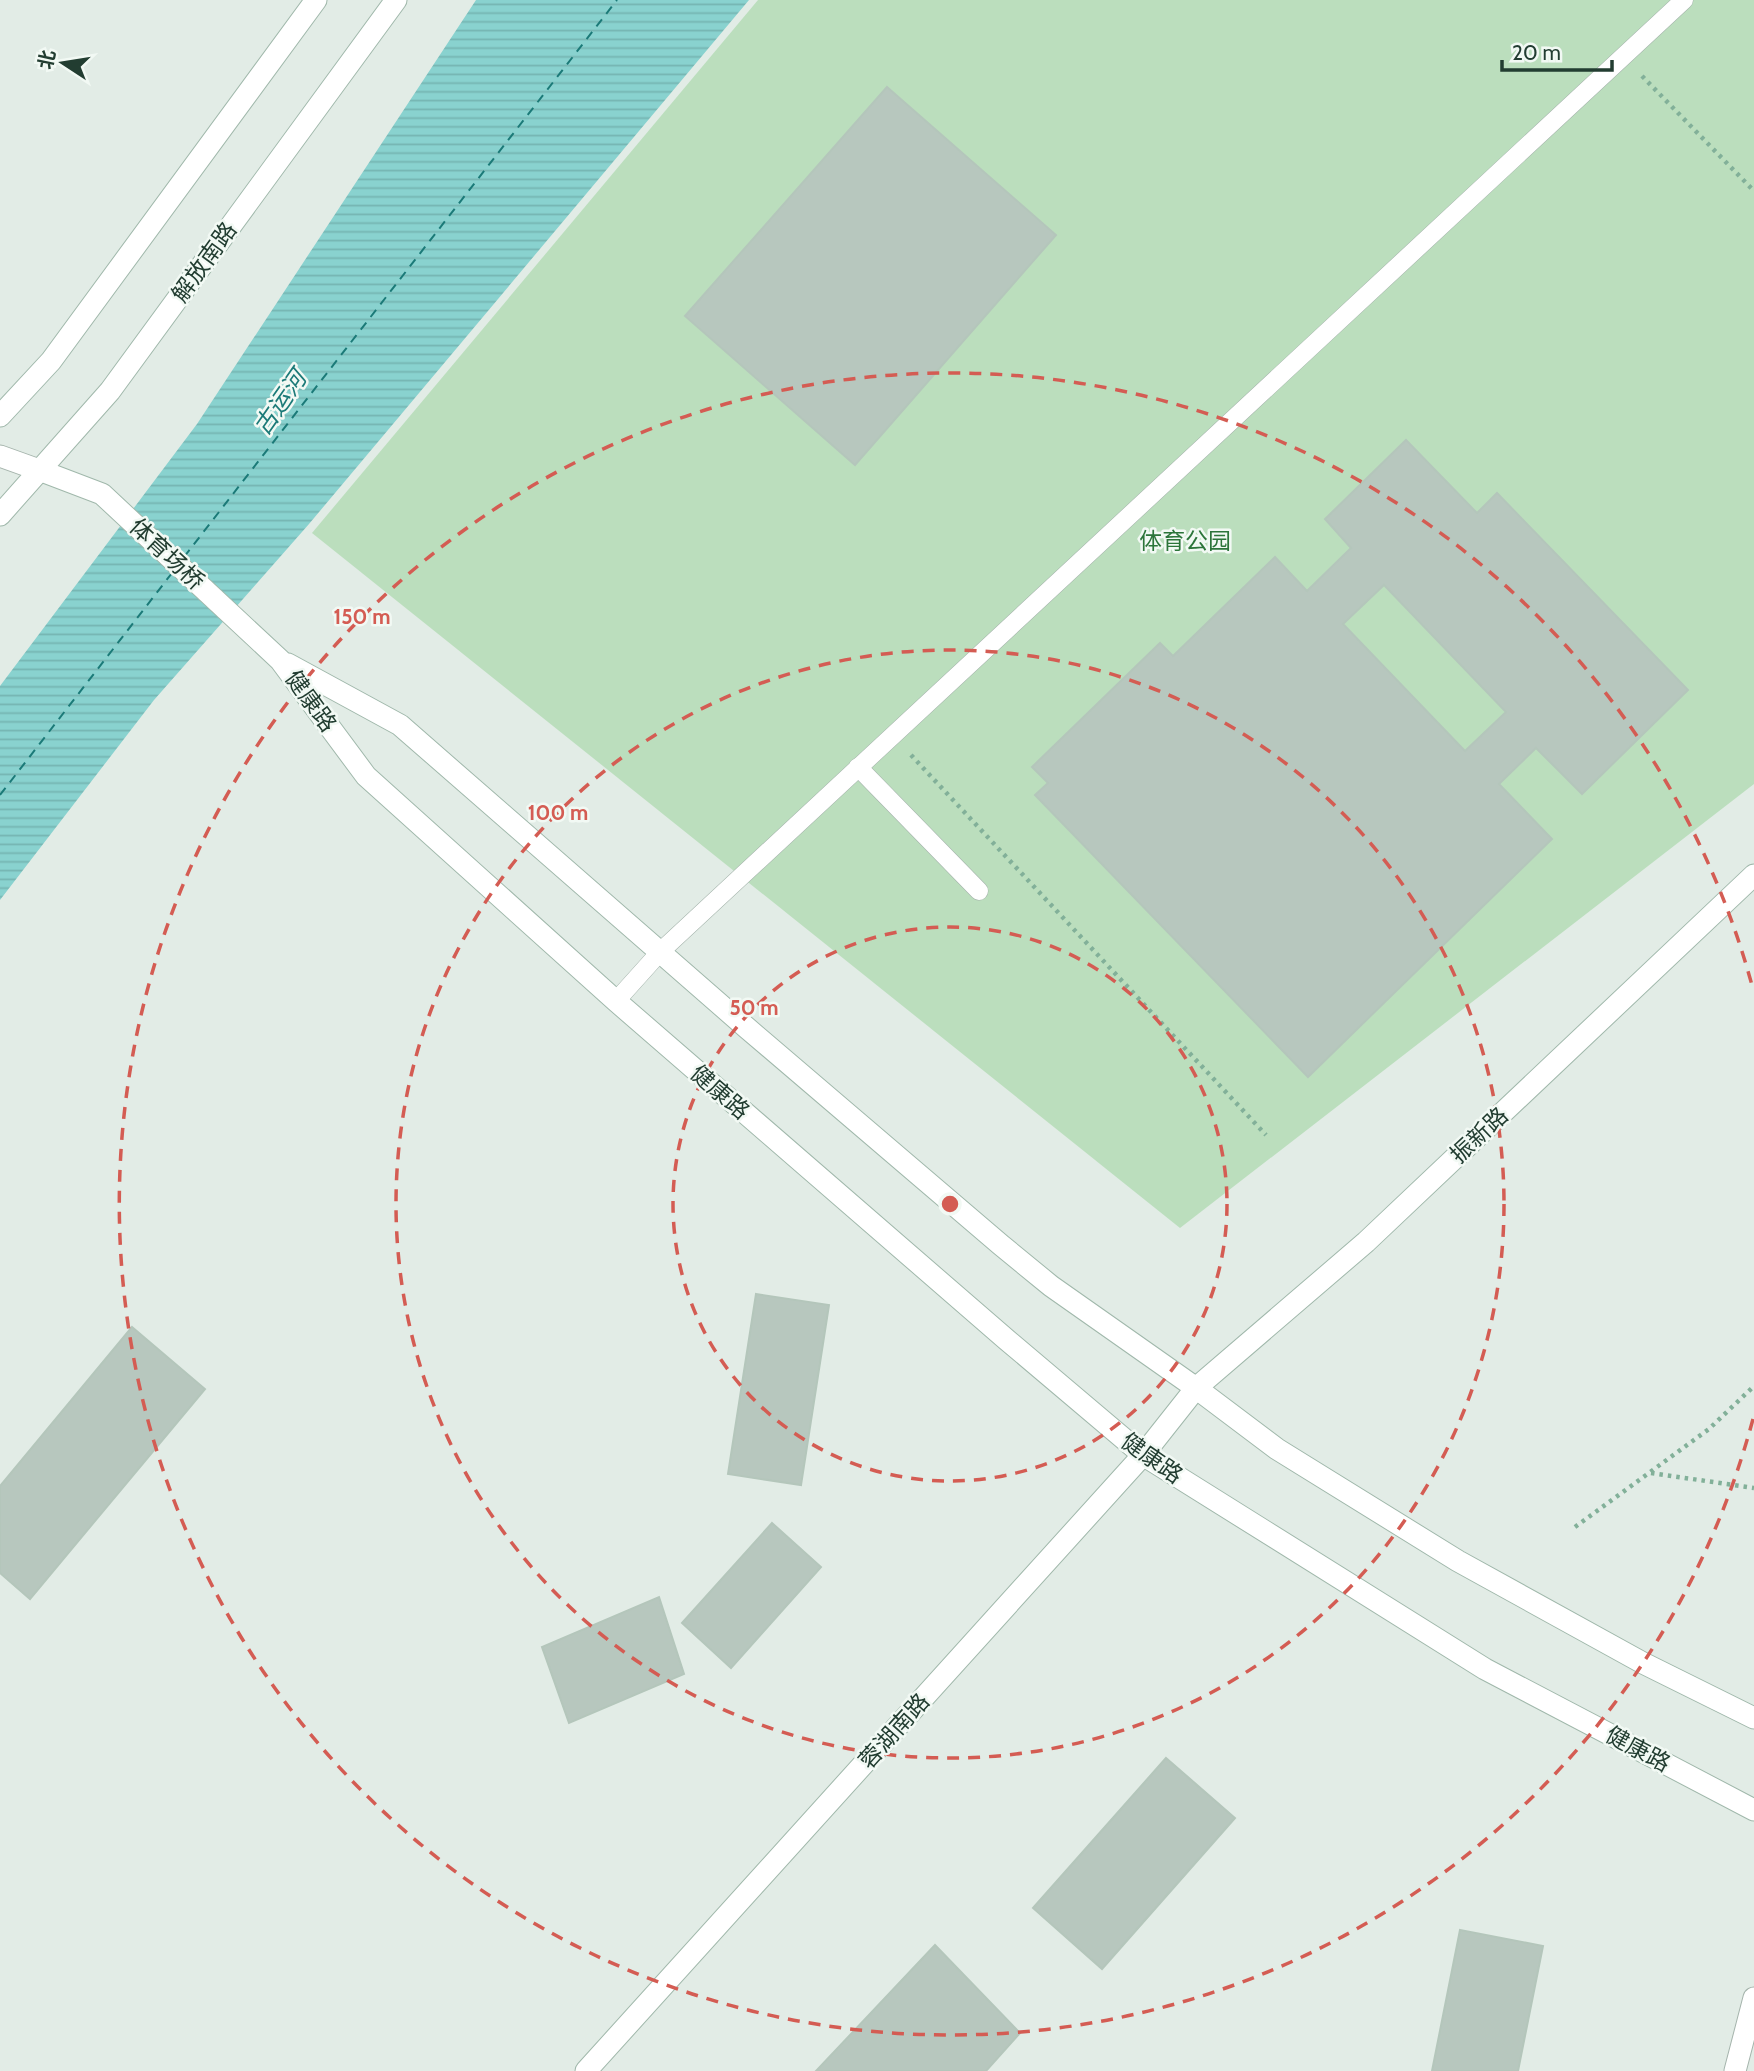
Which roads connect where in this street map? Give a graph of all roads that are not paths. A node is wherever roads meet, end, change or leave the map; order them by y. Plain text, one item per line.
1 (316, 0) edge
2 (396, 0) edge
3 (1684, 0) edge
4 (0, 416) edge
5 (0, 456) edge
6 (39, 470) junction
7 (0, 515) edge
8 (280, 660) junction
9 (858, 767) junction
10 (1754, 875) edge
11 (979, 891) dead end
12 (660, 952) junction
13 (616, 1001) junction
14 (1196, 1388) junction
15 (1143, 1455) junction
16 (1754, 1718) edge
17 (1754, 1810) edge
18 (1754, 1998) edge
19 (586, 2071) edge
20 (1735, 2071) edge

1 - 4 main road
2 - 6 main road, 解放南路
3 - 9 lane
5 - 6 main road
6 - 7 main road, 解放南路
6 - 8 main road, 体育场桥
8 - 12 main road, 健康路
8 - 13 main road, 健康路
9 - 11 lane
9 - 12 lane
10 - 14 main road, 振新路
12 - 13 lane
12 - 14 main road, 健康路
13 - 15 main road, 健康路
14 - 15 main road, 蓉湖南路
14 - 16 main road, 健康路
15 - 17 main road, 健康路
15 - 19 main road, 蓉湖南路
18 - 20 main road

